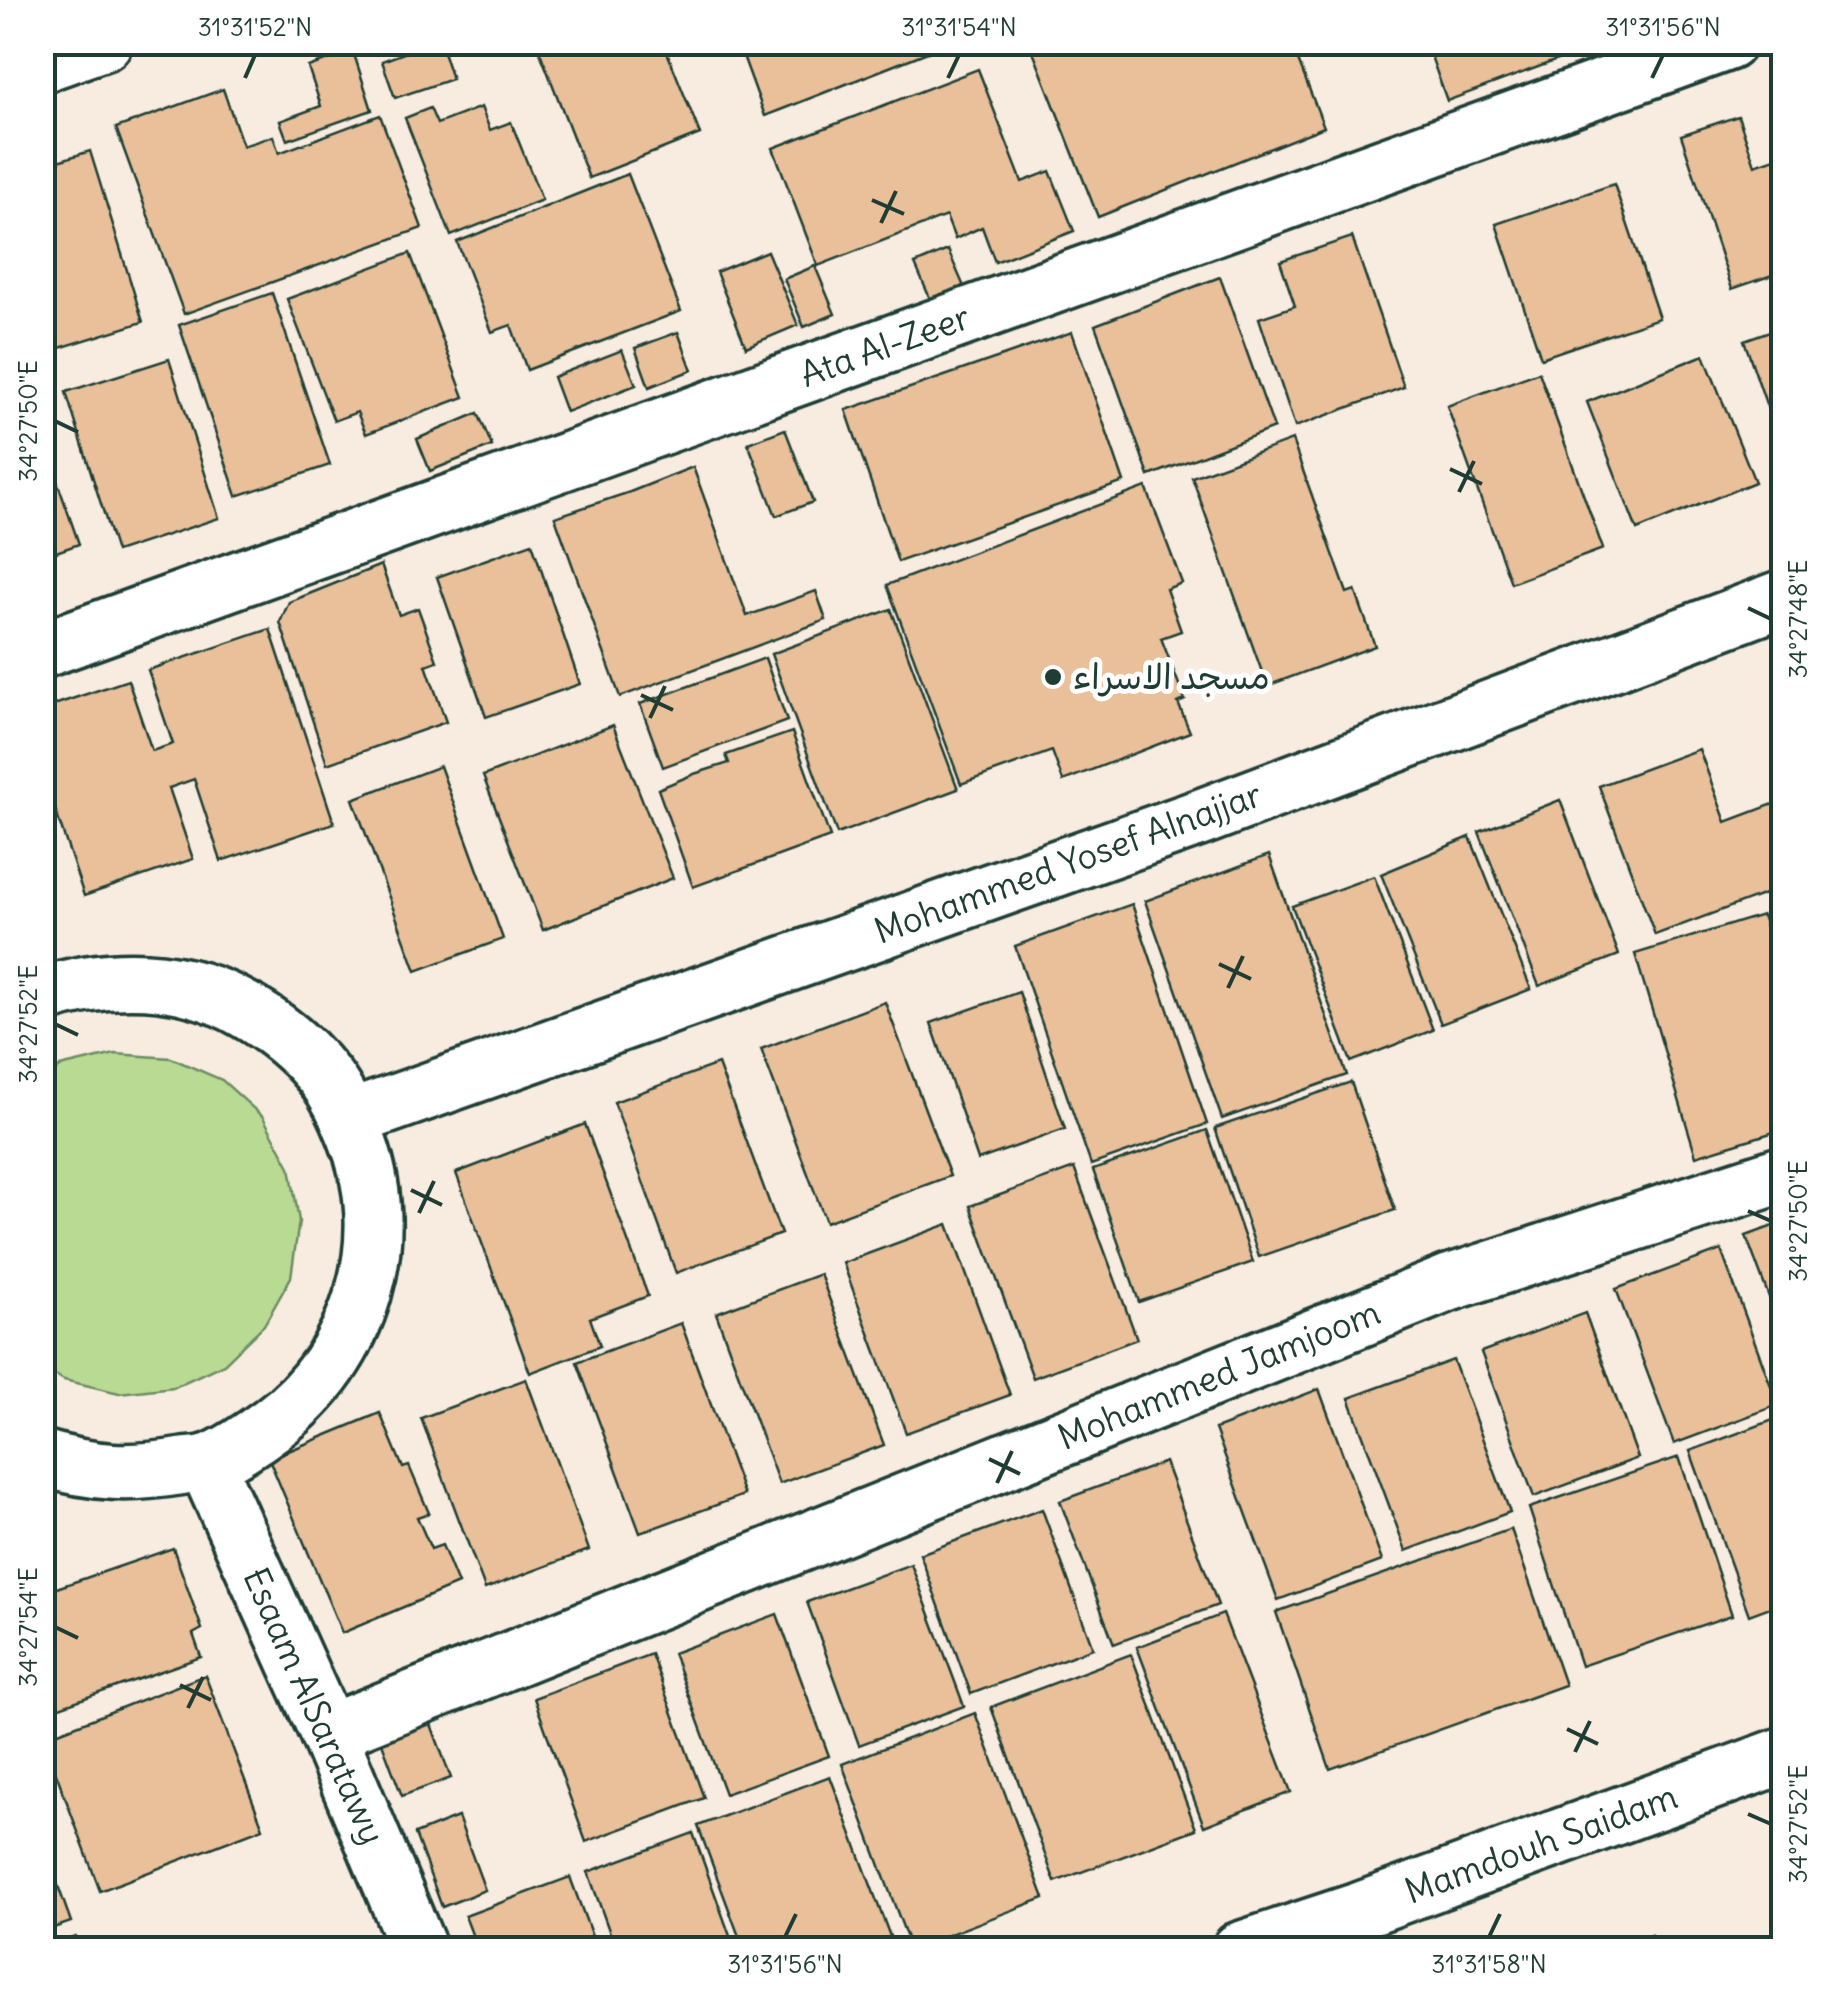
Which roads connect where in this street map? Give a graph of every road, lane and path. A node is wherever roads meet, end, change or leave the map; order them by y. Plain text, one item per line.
1 (104, 42) edge
2 (1728, 42) edge
3 (42, 64) edge
4 (1784, 598) edge
5 (42, 650) edge
6 (42, 996) edge
7 (350, 1118) junction
8 (1784, 1174) edge
9 (42, 1458) edge
10 (206, 1463) junction
11 (328, 1732) junction
12 (1784, 1755) edge
13 (419, 1950) edge
14 (1240, 1950) edge

1 - 3 street
2 - 5 street, Ata Al-Zeer
4 - 7 street, Mohammed Yosef Alnajjar
6 - 7 street
7 - 10 street
8 - 11 street, Mohammed Jamjoom
9 - 10 street
10 - 11 street, Esaam AlSaratawy
11 - 13 street, Esaam AlSaratawy
12 - 14 street, Mamdouh Saidam

